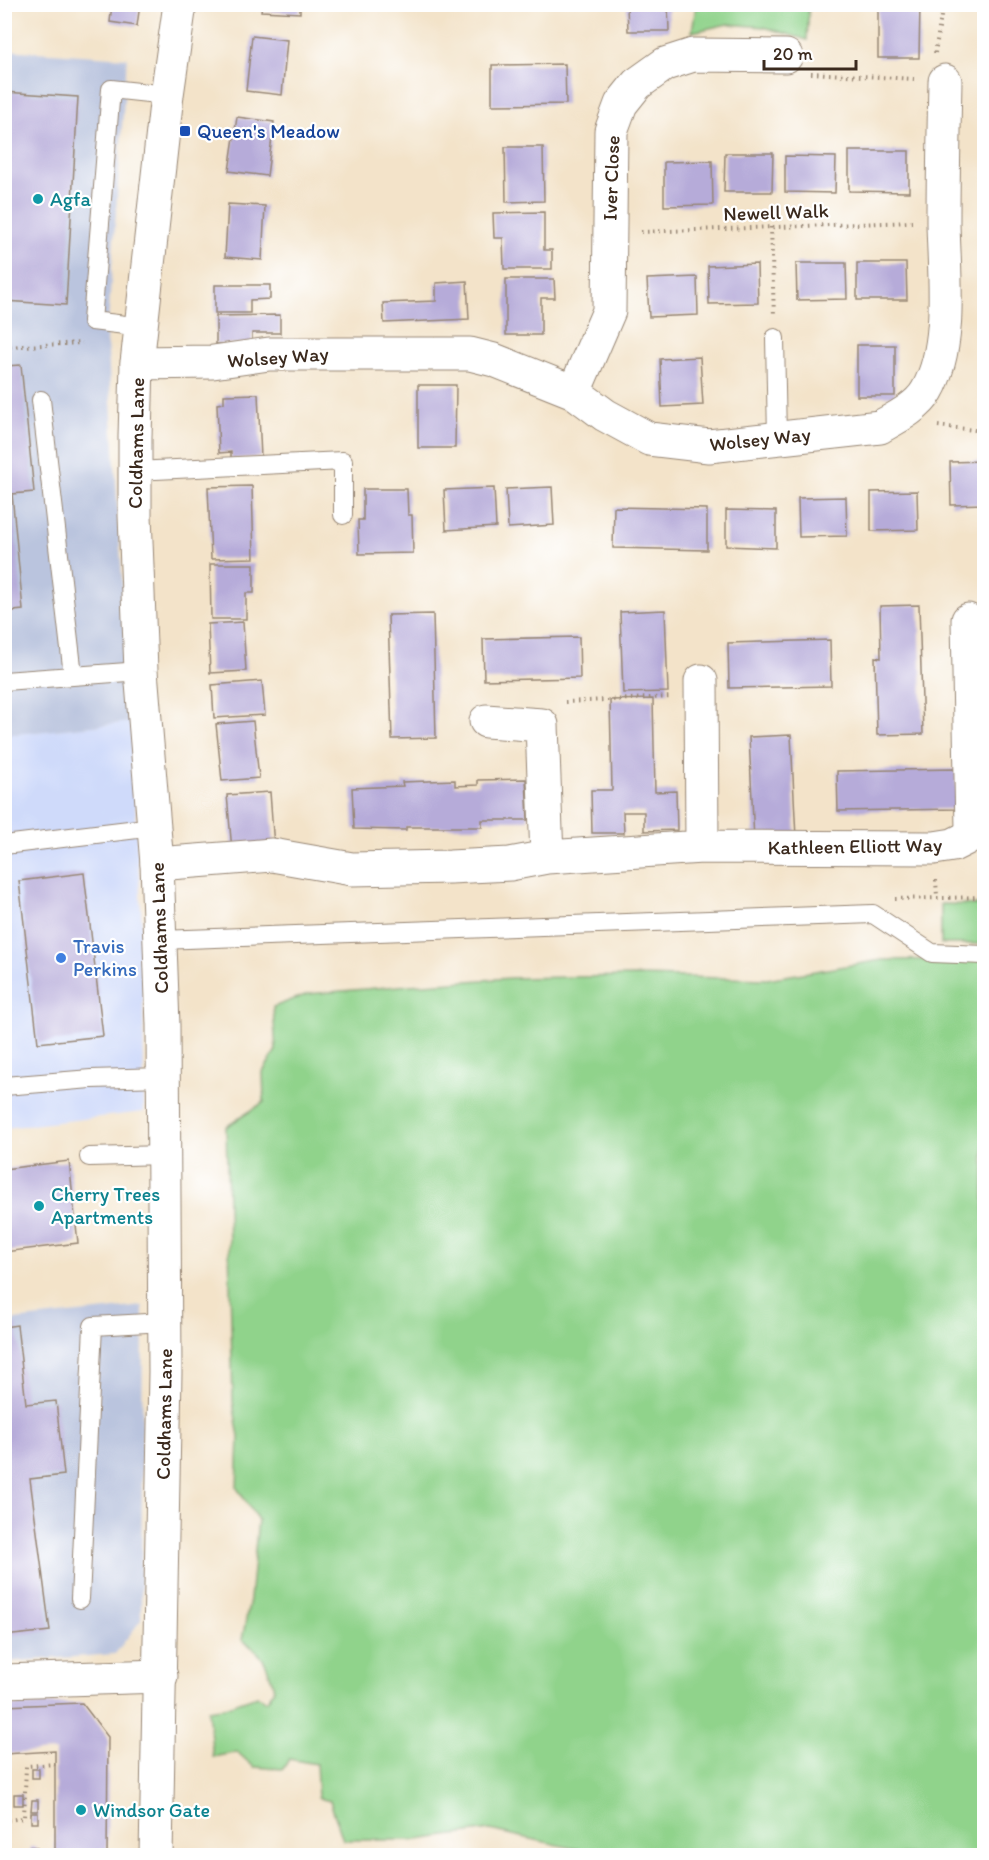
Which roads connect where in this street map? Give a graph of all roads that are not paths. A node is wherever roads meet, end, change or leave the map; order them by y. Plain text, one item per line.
1 (180, 4) edge
2 (786, 56) road end
3 (945, 81) road end
4 (167, 95) junction
5 (132, 325) junction
6 (775, 338) road end
7 (136, 363) junction
8 (574, 392) junction
9 (41, 400) dead end
10 (777, 438) junction
11 (135, 471) junction
12 (343, 515) dead end
13 (968, 620) dead end
14 (141, 670) junction
15 (73, 675) junction
16 (4, 681) edge
17 (701, 688) road end
18 (486, 721) dead end
19 (154, 827) junction
20 (4, 845) edge
21 (702, 847) junction
22 (547, 857) junction
23 (157, 864) junction
24 (160, 940) junction
25 (984, 955) edge
26 (163, 1077) junction
27 (4, 1086) edge
28 (164, 1155) junction
29 (89, 1157) dead end
30 (165, 1322) junction
31 (80, 1599) dead end
32 (161, 1676) junction
33 (4, 1681) edge
34 (156, 1856) edge

1 - 4 street, Coldhams Lane
2 - 8 street, Iver Close
3 - 10 street, Wolsey Way
4 - 5 street, Coldhams Lane
4 - 5 lane
5 - 7 street, Coldhams Lane
6 - 10 lane
7 - 8 street, Wolsey Way
7 - 11 street, Coldhams Lane
8 - 10 street, Wolsey Way
9 - 15 lane
11 - 12 lane
11 - 14 street, Coldhams Lane
13 - 21 street, Kathleen Elliott Way
14 - 15 lane
14 - 19 street, Coldhams Lane
15 - 16 lane
17 - 21 street
18 - 22 street
19 - 20 lane
19 - 23 street, Coldhams Lane
21 - 22 street, Kathleen Elliott Way
22 - 23 street, Kathleen Elliott Way
23 - 24 street, Coldhams Lane
24 - 25 lane
24 - 26 street, Coldhams Lane
26 - 27 lane
26 - 28 street, Coldhams Lane
28 - 29 lane
28 - 30 street, Coldhams Lane
30 - 31 lane
30 - 32 street, Coldhams Lane
32 - 33 street
32 - 34 street, Coldhams Lane

